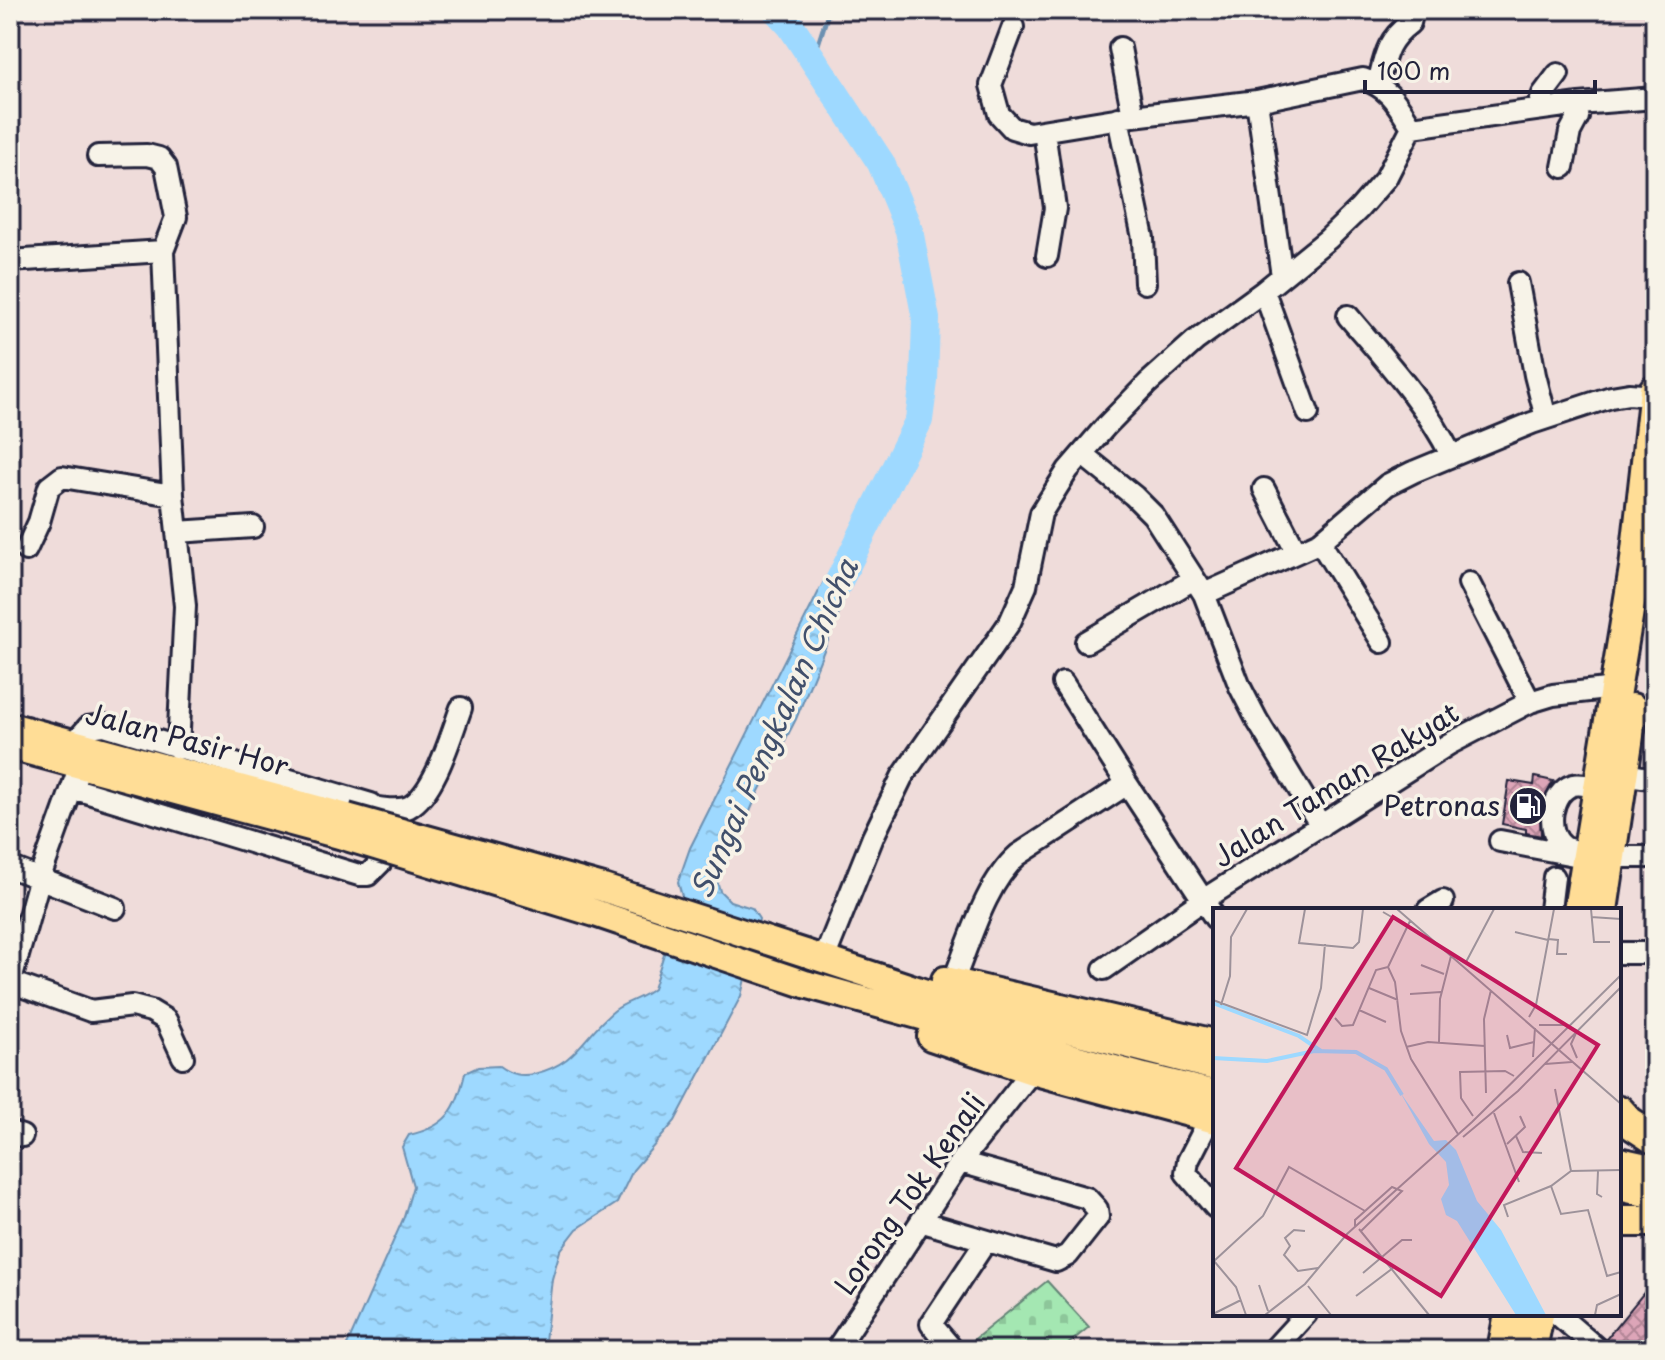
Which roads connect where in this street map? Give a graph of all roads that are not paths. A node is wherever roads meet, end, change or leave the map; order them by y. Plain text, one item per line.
1 (1413, 10) edge
2 (1013, 27) dead end
3 (1120, 48) dead end
4 (1558, 74) dead end
5 (1378, 84) junction
6 (1655, 98) edge
7 (1257, 101) junction
8 (1579, 104) junction
9 (1538, 109) junction
10 (1126, 117) junction
11 (1412, 127) junction
12 (1044, 131) junction
13 (98, 156) dead end
14 (1563, 167) dead end
15 (163, 251) junction
16 (1047, 256) dead end
17 (10, 261) edge
18 (1282, 276) junction
19 (1145, 283) dead end
20 (1518, 283) dead end
21 (1264, 291) junction
22 (1348, 316) dead end
23 (1655, 393) edge
24 (1308, 413) dead end
25 (1546, 418) junction
26 (1082, 454) junction
27 (1451, 455) junction
28 (1264, 489) dead end
29 (173, 495) junction
30 (253, 527) dead end
31 (177, 532) junction
32 (1320, 542) junction
33 (26, 550) dead end
34 (1296, 551) junction
35 (1655, 561) edge
36 (1469, 583) dead end
37 (1199, 587) junction
38 (1086, 642) dead end
39 (1382, 642) dead end
40 (1063, 683) dead end
41 (1615, 688) junction
42 (1530, 702) junction
43 (461, 708) dead end
44 (10, 726) edge
45 (10, 746) edge
46 (178, 749) junction
47 (75, 765) junction
48 (1655, 779) edge
49 (1611, 781) junction
50 (1127, 784) junction
51 (379, 808) junction
52 (345, 826) junction
53 (1321, 826) junction
54 (1500, 841) dead end
55 (1595, 856) junction
56 (1655, 857) edge
57 (10, 867) edge
58 (40, 877) junction
59 (1554, 877) dead end
60 (1203, 900) junction
61 (115, 908) dead end
62 (1550, 908) edge
63 (1580, 908) edge
64 (1602, 908) edge
65 (1213, 915) edge
66 (1621, 953) edge
67 (1655, 953) edge
68 (822, 958) junction
69 (1104, 969) dead end
70 (953, 982) junction
71 (10, 983) edge
72 (816, 988) junction
73 (1213, 1043) edge
74 (183, 1057) dead end
75 (1213, 1067) edge
76 (1032, 1071) junction
77 (1213, 1111) edge
78 (1621, 1128) edge
79 (1655, 1140) edge
80 (1621, 1161) edge
81 (960, 1162) junction
82 (1655, 1169) edge
83 (1655, 1195) edge
84 (1213, 1205) edge
85 (1621, 1206) edge
86 (1621, 1206) edge
87 (1655, 1220) edge
88 (923, 1222) junction
89 (986, 1241) junction
90 (1304, 1316) edge
91 (1510, 1316) edge
92 (1538, 1316) edge
93 (1559, 1316) edge
94 (836, 1350) edge
95 (953, 1350) edge
96 (1273, 1350) edge
97 (1503, 1350) edge
98 (1531, 1350) edge
99 (1599, 1350) edge

1 - 5 street
2 - 12 street
3 - 10 street
4 - 9 street
5 - 7 street
5 - 11 street
6 - 8 street
7 - 10 street
7 - 18 street
8 - 9 street
8 - 14 street
9 - 11 street
10 - 12 street
10 - 19 street
11 - 18 street
12 - 16 street
13 - 15 street
15 - 17 street
15 - 29 street
18 - 21 street
20 - 25 street
21 - 24 street
21 - 26 street
22 - 27 street
23 - 25 street
23 - 41 highway
25 - 27 street
26 - 37 street
26 - 68 street
27 - 32 street
28 - 34 street
29 - 31 street
29 - 33 street
30 - 31 street
31 - 46 street
32 - 34 street
32 - 39 street
34 - 37 street
35 - 49 highway
36 - 42 street
37 - 38 street
37 - 53 street
40 - 50 street
41 - 42 street, Jalan Taman Rakyat
41 - 49 highway
42 - 53 street, Jalan Taman Rakyat
43 - 51 street
44 - 47 main road, Jalan Pasir Hor
45 - 47 main road, Jalan Pasir Hor
46 - 47 street
46 - 51 street
47 - 51 street
47 - 52 main road, Jalan Pasir Hor
47 - 58 street
48 - 49 street
49 - 55 highway
49 - 55 street
50 - 60 street
50 - 70 street
52 - 68 main road, bridge
52 - 72 main road, bridge
53 - 60 street, Jalan Taman Rakyat
54 - 55 street
55 - 56 street
55 - 63 highway
55 - 64 highway
57 - 58 street
58 - 61 street
58 - 71 street
59 - 62 street
60 - 65 street
60 - 69 street, Jalan Taman Rakyat
66 - 67 street
68 - 70 main road
68 - 75 main road
70 - 73 main road
71 - 74 street
72 - 76 main road
72 - 77 main road
76 - 77 main road
76 - 81 street, Lorong Tok Kenali
77 - 84 street
78 - 79 highway
80 - 82 main road
81 - 88 street, Lorong Tok Kenali
81 - 89 street
83 - 85 main road
86 - 87 highway
88 - 89 street
88 - 94 street, Lorong Tok Kenali
89 - 95 street
90 - 96 street
91 - 97 highway
92 - 98 highway
93 - 99 street

